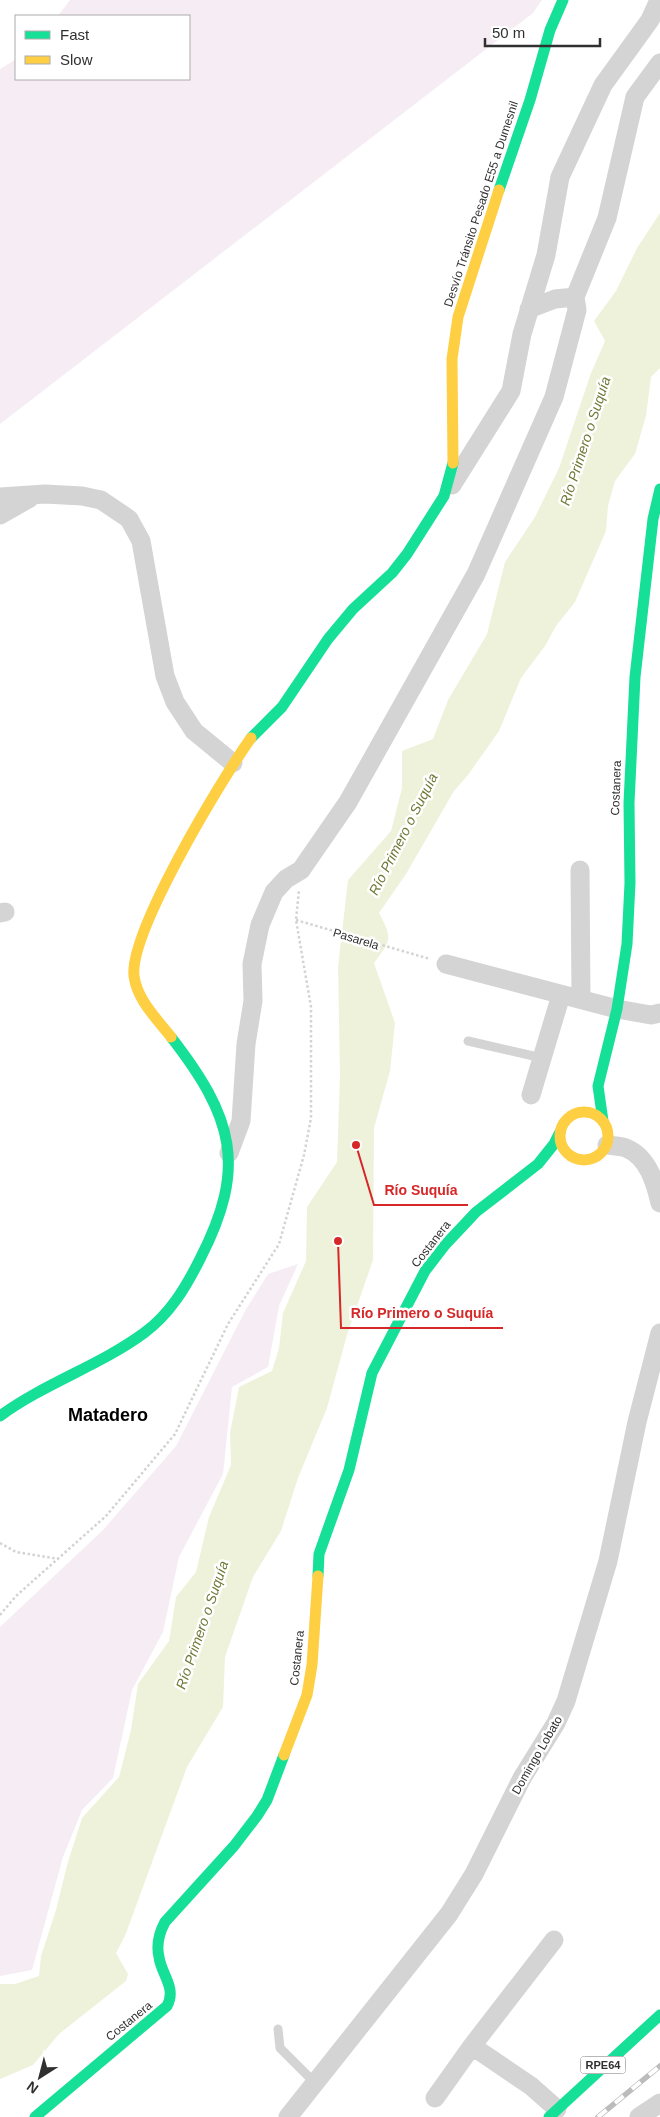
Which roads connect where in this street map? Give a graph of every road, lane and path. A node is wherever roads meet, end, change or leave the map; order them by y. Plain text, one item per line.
1 (563, 0) edge
2 (659, 0) edge
3 (660, 63) edge
4 (575, 297) junction
5 (529, 309) junction
6 (660, 489) edge
7 (35, 495) junction
8 (444, 496) junction
9 (0, 497) edge
10 (0, 515) edge
11 (233, 763) junction
12 (301, 870) junction
13 (580, 870) dead end
14 (296, 920) junction
15 (446, 964) joint
16 (561, 995) junction
17 (581, 998) junction
18 (617, 1009) junction
19 (660, 1013) edge
20 (468, 1041) dead end
21 (542, 1058) junction
22 (598, 1086) junction
23 (531, 1095) dead end
24 (574, 1114) junction
25 (603, 1121) junction
26 (560, 1132) junction
27 (607, 1145) junction
28 (229, 1153) junction
29 (574, 1158) junction
30 (540, 1163) junction
31 (660, 1203) edge
32 (660, 1333) edge
33 (651, 1403) edge
34 (0, 1416) edge
35 (0, 1543) edge
36 (59, 1559) junction
37 (0, 1615) edge
38 (554, 1940) dead end
39 (660, 2015) edge
40 (278, 2029) dead end
41 (472, 2046) junction
42 (315, 2083) junction
43 (435, 2098) dead end
44 (660, 2103) edge
45 (553, 2113) edge
46 (35, 2117) edge
47 (288, 2117) edge
48 (639, 2117) edge

1 - 8 street, Desvío Tránsito Pesado E55 a Dumesnil
2 - 5 street
3 - 4 street
4 - 5 street
4 - 12 street
5 - 8 street
6 - 18 street, Costanera
7 - 9 street
7 - 10 street
7 - 11 street
8 - 11 street, Desvío Tránsito Pesado E55 a Dumesnil
11 - 28 street, Desvío Tránsito Pesado E55 a Dumesnil
12 - 14 path
12 - 28 street
13 - 17 street
14 - 15 path, Pasarela
14 - 36 path
15 - 16 street
16 - 17 street
16 - 21 street
17 - 18 street
18 - 19 street
18 - 22 street, Costanera
20 - 21 lane
21 - 23 street
22 - 24 street, Costanera
22 - 25 street, Costanera
24 - 25 street
24 - 26 street, Costanera
25 - 27 street, Costanera
26 - 29 street
26 - 30 street, Costanera
27 - 29 street, Costanera
27 - 31 street
28 - 34 street, Desvío Tránsito Pesado E55 a Dumesnil
29 - 30 street, Costanera
30 - 46 street, Costanera
32 - 33 street, Domingo Lobato
33 - 42 street, Domingo Lobato
35 - 36 path
36 - 37 path
38 - 41 street
39 - 45 street, RPE64
40 - 42 lane
41 - 43 street
41 - 45 street
42 - 47 street, Domingo Lobato
44 - 48 street

